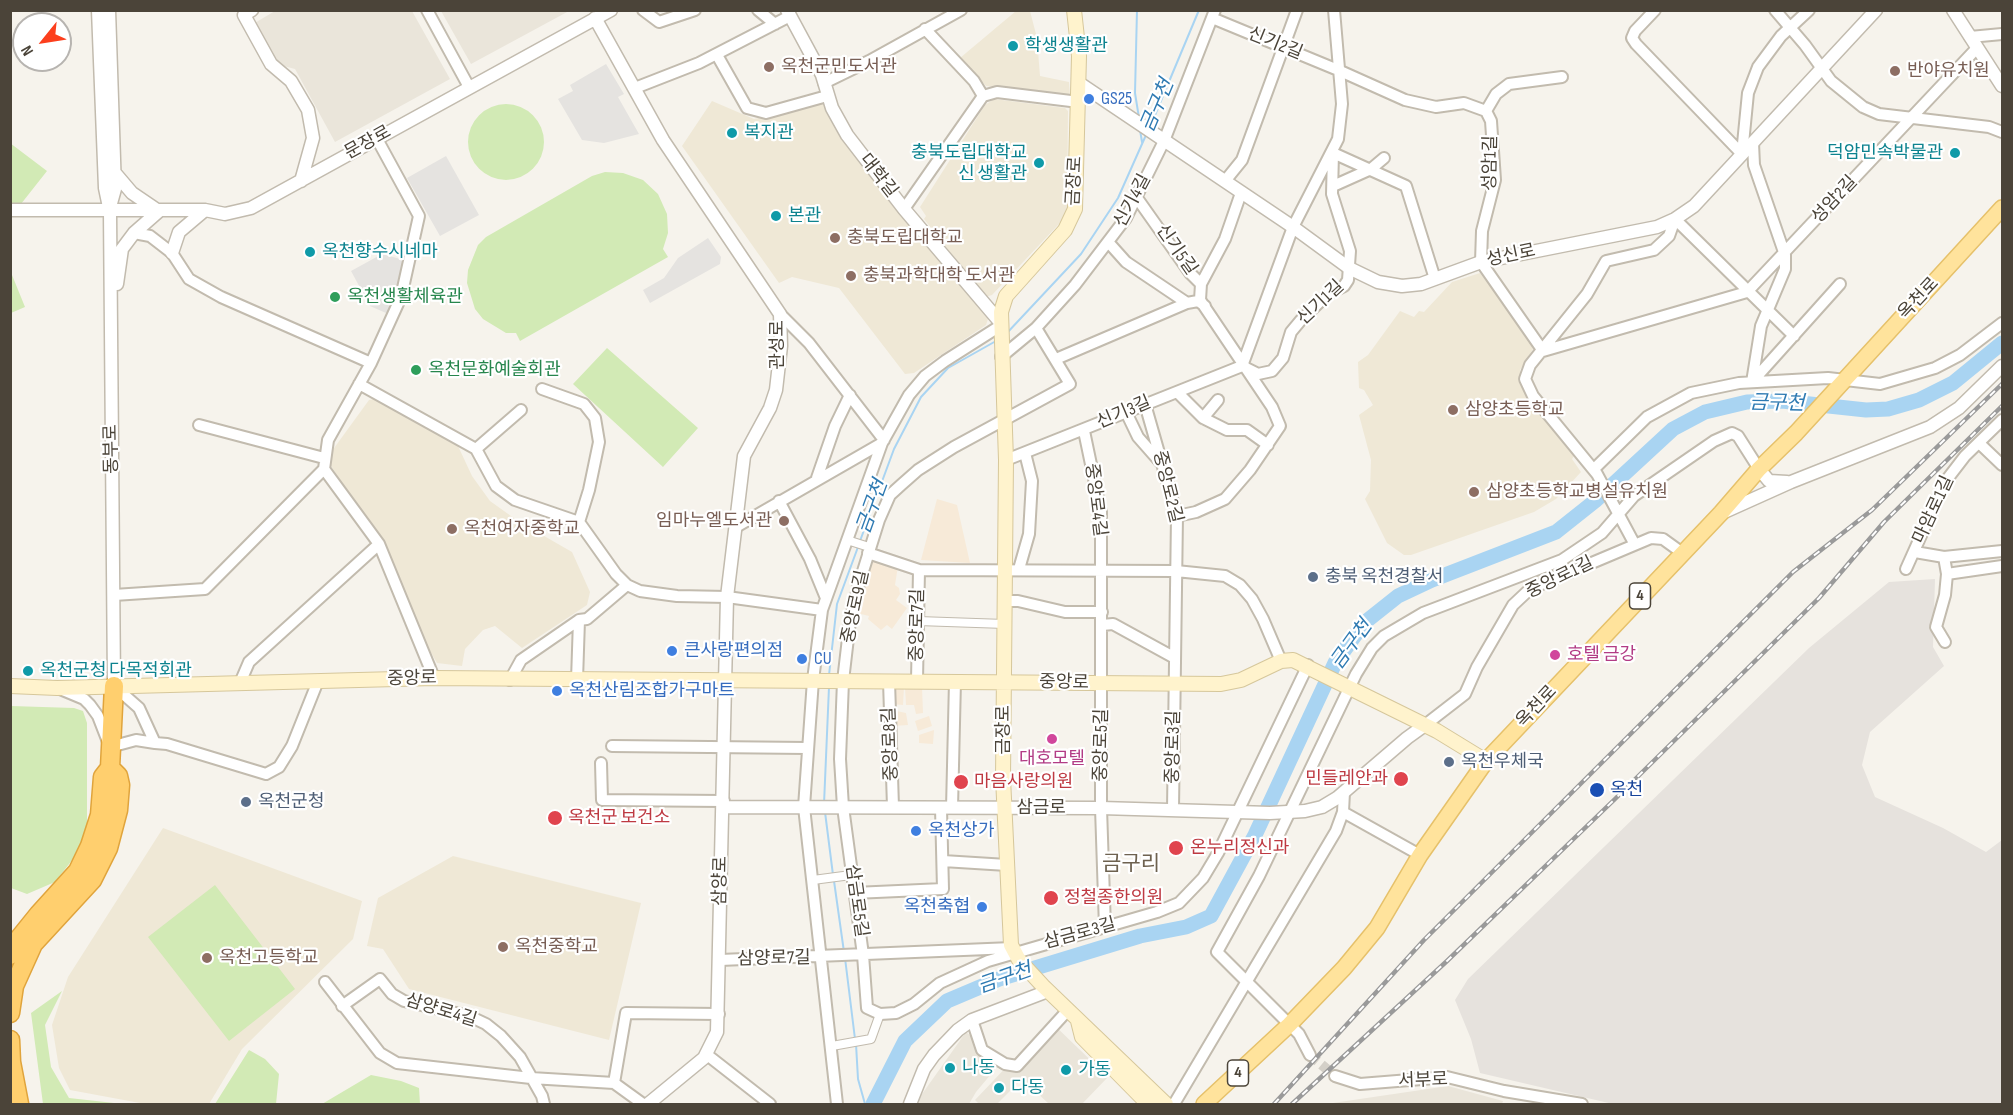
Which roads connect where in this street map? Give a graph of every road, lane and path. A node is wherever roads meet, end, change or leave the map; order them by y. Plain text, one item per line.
1 (98, 10) edge
2 (109, 10) edge
3 (427, 10) edge
4 (643, 10) edge
5 (696, 10) edge
6 (758, 10) edge
7 (961, 10) edge
8 (1074, 10) edge
9 (1297, 10) edge
10 (1334, 10) edge
11 (1655, 10) edge
12 (1775, 10) edge
13 (1809, 10) edge
14 (1876, 10) edge
15 (1953, 10) edge
16 (246, 12) edge
17 (789, 13) edge
18 (601, 14) edge
19 (1213, 14) edge
20 (775, 24) junction
21 (1791, 28) junction
22 (925, 29) junction
23 (2002, 34) edge
24 (1970, 37) junction
25 (1284, 48) junction
26 (1977, 48) junction
27 (717, 54) junction
28 (1821, 69) junction
29 (1338, 70) junction
30 (1562, 77) dead end
31 (824, 83) junction
32 (1079, 83) junction
33 (2002, 86) edge
34 (469, 87) junction
35 (635, 88) junction
36 (827, 96) junction
37 (983, 96) junction
38 (1078, 102) junction
39 (1486, 111) junction
40 (1911, 117) junction
41 (2002, 132) edge
42 (377, 139) junction
43 (1164, 141) junction
44 (1753, 143) junction
45 (1333, 153) junction
46 (1742, 154) junction
47 (1384, 158) dead end
48 (1371, 169) junction
49 (114, 172) junction
50 (301, 180) junction
51 (1225, 181) junction
52 (1333, 186) junction
53 (1241, 192) junction
54 (1137, 198) junction
55 (2002, 208) edge
56 (904, 209) junction
57 (10, 210) edge
58 (205, 210) junction
59 (159, 211) junction
60 (110, 212) junction
61 (1675, 219) junction
62 (1293, 227) junction
63 (134, 233) junction
64 (1109, 243) junction
65 (172, 252) junction
66 (1785, 255) junction
67 (1481, 262) junction
68 (1349, 268) junction
69 (1435, 279) junction
70 (1840, 284) dead end
71 (1201, 285) junction
72 (111, 292) junction
73 (1748, 292) junction
74 (1187, 303) junction
75 (1205, 306) junction
76 (1766, 310) junction
77 (780, 314) junction
78 (2002, 323) edge
79 (1000, 324) junction
80 (1036, 328) junction
81 (1794, 336) junction
82 (1543, 351) junction
83 (1001, 355) junction
84 (1056, 359) junction
85 (371, 363) junction
86 (1242, 366) junction
87 (2002, 366) edge
88 (1752, 382) junction
89 (360, 384) junction
90 (1840, 385) junction
91 (542, 389) dead end
92 (1177, 392) junction
93 (850, 395) junction
94 (1218, 400) dead end
95 (1145, 404) junction
96 (521, 410) dead end
97 (1126, 412) junction
98 (1203, 418) junction
99 (1004, 420) junction
100 (2002, 420) edge
101 (199, 425) dead end
102 (1084, 431) junction
103 (883, 442) junction
104 (1979, 443) junction
105 (1269, 445) junction
106 (476, 449) junction
107 (1025, 453) junction
108 (324, 458) junction
109 (1006, 460) junction
110 (1162, 465) junction
111 (2002, 465) edge
112 (324, 469) junction
113 (1759, 469) junction
114 (1595, 471) junction
115 (817, 478) junction
116 (1791, 482) junction
117 (779, 501) junction
118 (1618, 510) junction
119 (1721, 513) junction
120 (1177, 516) junction
121 (579, 522) junction
122 (735, 527) junction
123 (847, 540) junction
124 (1634, 543) junction
125 (379, 544) junction
126 (868, 550) junction
127 (2002, 551) edge
128 (1681, 552) junction
129 (1915, 552) junction
130 (1946, 566) junction
131 (2002, 566) edge
132 (1012, 569) junction
133 (1101, 569) junction
134 (1906, 569) dead end
135 (919, 570) junction
136 (1176, 571) junction
137 (627, 585) junction
138 (114, 596) junction
139 (727, 597) junction
140 (826, 598) junction
141 (1005, 601) junction
142 (822, 610) junction
143 (1102, 612) junction
144 (579, 620) junction
145 (918, 621) junction
146 (1005, 624) junction
147 (1102, 625) junction
148 (1945, 642) dead end
149 (1176, 658) junction
150 (1281, 662) junction
151 (1311, 667) junction
152 (434, 678) junction
153 (510, 680) junction
154 (577, 680) junction
155 (726, 680) junction
156 (813, 680) junction
157 (839, 680) junction
158 (318, 681) junction
159 (890, 681) junction
160 (916, 681) junction
161 (955, 681) junction
162 (1004, 682) junction
163 (240, 683) junction
164 (1102, 683) junction
165 (1175, 684) junction
166 (10, 686) edge
167 (114, 686) junction
168 (57, 688) junction
169 (1350, 688) junction
170 (1425, 725) junction
171 (155, 743) junction
172 (612, 746) dead end
173 (111, 747) junction
174 (723, 747) junction
175 (807, 748) junction
176 (1486, 761) junction
177 (601, 763) dead end
178 (110, 768) junction
179 (1344, 792) junction
180 (724, 804) junction
181 (806, 807) junction
182 (840, 807) junction
183 (893, 807) junction
184 (946, 808) junction
185 (1005, 808) junction
186 (1101, 808) junction
187 (1173, 810) junction
188 (1242, 812) junction
189 (1343, 812) junction
190 (1288, 813) junction
191 (1420, 855) junction
192 (943, 861) junction
193 (1007, 865) junction
194 (851, 874) junction
195 (813, 880) junction
196 (854, 893) junction
197 (1105, 928) junction
198 (1015, 953) junction
199 (10, 955) edge
200 (861, 955) junction
201 (825, 958) junction
202 (720, 960) junction
203 (325, 982) dead end
204 (1247, 982) junction
205 (1045, 988) junction
206 (342, 1006) junction
207 (10, 1013) edge
208 (719, 1014) junction
209 (880, 1014) junction
210 (1072, 1015) junction
211 (972, 1020) junction
212 (1286, 1028) junction
213 (10, 1040) edge
214 (832, 1046) junction
215 (706, 1054) junction
216 (1310, 1055) tunnel mouth
217 (1335, 1076) tunnel mouth
218 (531, 1078) junction
219 (614, 1083) junction
220 (1519, 1099) edge
221 (766, 1103) edge
222 (19, 1104) edge
223 (544, 1104) edge
224 (643, 1104) edge
225 (648, 1104) edge
226 (837, 1104) edge
227 (910, 1104) edge
228 (1148, 1104) edge
229 (1166, 1104) edge
230 (1174, 1104) edge
231 (1204, 1104) edge
232 (1582, 1104) edge

1 - 60 street, 동부로
2 - 49 street, 동부로
3 - 34 street
4 - 5 street
6 - 20 street
7 - 22 street
8 - 32 main road, 금장로
9 - 25 street
10 - 29 street
11 - 46 street
12 - 21 street
13 - 21 street
14 - 28 street, 성신로
15 - 24 street
16 - 50 street
17 - 20 street
17 - 31 street, 대학길
18 - 34 street, 문장로
18 - 35 street, 관성로
19 - 25 street, 신기2길
19 - 43 street, 신기4길
20 - 27 street
21 - 28 street
21 - 46 street
22 - 31 street
22 - 37 street
23 - 24 street
24 - 26 street
25 - 29 street, 신기2길
25 - 51 street
26 - 33 street
26 - 40 street, 성암2길
27 - 35 street
27 - 36 street
28 - 40 street
28 - 44 street, 성신로
29 - 39 street, 성암1길
29 - 45 street
30 - 39 street
31 - 36 street, 대학길
32 - 38 main road, 금장로
32 - 43 street, 성신로
34 - 42 street, 문장로
35 - 77 street, 관성로
36 - 56 street, 대학길
37 - 38 street
37 - 56 street
38 - 79 main road, 금장로
39 - 67 street, 성암1길
40 - 41 street
40 - 66 street, 성암2길
42 - 50 street, 문장로
42 - 85 street
43 - 51 street, 성신로
43 - 54 street, 신기4길
44 - 46 street, 성신로
44 - 66 street
45 - 48 street
45 - 52 street
45 - 62 street
46 - 61 street, 성신로
47 - 48 street
48 - 52 street
48 - 69 street
49 - 59 street
49 - 60 street, 동부로
50 - 58 street, 문장로
51 - 53 street, 성신로
52 - 68 street
53 - 62 street, 성신로
53 - 71 street
54 - 64 street, 신기4길
54 - 71 street, 신기5길
55 - 90 main road, 옥천로 / 4
56 - 79 street, 대학길
57 - 60 street, 문장로
58 - 59 street, 문장로
58 - 65 street
59 - 60 street, 문장로
59 - 63 street
60 - 72 street, 동부로
61 - 67 street, 성신로
61 - 73 street
61 - 82 street
62 - 68 street, 성신로
62 - 86 street
63 - 65 street
63 - 72 street
64 - 74 street, 신기5길
64 - 80 street, 신기4길
65 - 85 street
66 - 73 street
66 - 76 street, 성암2길
67 - 69 street, 성신로
67 - 82 street
68 - 69 street, 성신로
68 - 86 street, 신기1길
70 - 81 street
71 - 75 street, 신기5길
72 - 138 street, 동부로
73 - 76 street
73 - 82 street
74 - 75 street, 신기5길
74 - 84 street
75 - 86 street, 신기5길
76 - 81 street
76 - 88 street, 성암2길
77 - 93 street
77 - 122 street, 관성로
78 - 90 street
79 - 83 main road, 금장로
79 - 103 street
80 - 83 street, 신기4길
80 - 84 street
81 - 88 street
82 - 114 street
83 - 99 main road, 금장로
84 - 99 street
85 - 89 street
86 - 92 street, 신기3길
86 - 105 street
87 - 116 street
88 - 90 street
88 - 114 street
89 - 106 street
89 - 108 street
90 - 113 main road, 옥천로 / 4
91 - 121 street
92 - 95 street, 신기3길
92 - 98 street
93 - 103 street
93 - 115 street
94 - 98 street
95 - 97 street, 신기3길
95 - 110 street, 중앙로2길
96 - 106 street
97 - 102 street, 신기3길
97 - 110 street
98 - 105 street
99 - 109 main road, 금장로
99 - 126 street, 중앙로9길
100 - 104 street, 마암로1길
101 - 108 street
102 - 107 street, 신기3길
102 - 133 street, 중앙로4길
103 - 115 street
103 - 123 street
104 - 111 street
104 - 129 street, 마암로1길
105 - 120 street
106 - 121 street
107 - 109 street, 신기3길
107 - 132 street
108 - 112 street
109 - 132 main road, 금장로
110 - 120 street, 중앙로2길
112 - 125 street
112 - 138 street
113 - 116 street
113 - 118 street
113 - 119 main road, 옥천로 / 4
114 - 118 street
115 - 117 street
116 - 119 street
117 - 122 street
117 - 140 street
118 - 124 street
118 - 169 street
119 - 128 main road, 옥천로 / 4
120 - 136 street, 중앙로2길
121 - 137 street
122 - 139 street, 관성로
123 - 126 street
123 - 140 street
124 - 128 street, 중앙로1길
124 - 170 street, 중앙로1길
125 - 152 street
125 - 163 street
126 - 135 street
126 - 157 street, 중앙로9길
127 - 130 street, 마암로1길
128 - 176 main road, 옥천로 / 4
129 - 130 street, 마암로1길
129 - 134 street, 마암로1길
130 - 131 street
130 - 148 street
132 - 133 street
132 - 135 street
132 - 141 main road, 금장로
133 - 136 street
133 - 143 street, 중앙로4길
135 - 145 street, 중앙로7길
136 - 149 street, 중앙로2길
136 - 150 street
137 - 139 street
137 - 144 street
138 - 167 street, 동부로
139 - 142 street
139 - 155 street, 관성로
140 - 142 street
141 - 143 street
141 - 146 main road, 금장로
142 - 156 street
143 - 147 street, 중앙로4길
144 - 153 street
144 - 154 street
145 - 146 street
145 - 160 street, 중앙로7길
146 - 162 main road, 금장로
147 - 149 street
147 - 164 street, 중앙로4길
149 - 165 street, 중앙로2길
150 - 151 main road
150 - 165 main road, 중앙로
151 - 169 main road
151 - 188 street, 삼금로3길
152 - 153 main road, 중앙로
152 - 158 main road, 중앙로
153 - 154 main road, 중앙로
154 - 155 main road, 중앙로
155 - 156 main road, 중앙로
155 - 174 street, 삼양로
156 - 157 main road, 중앙로
156 - 175 street
157 - 159 main road, 중앙로
157 - 182 street
158 - 163 main road, 중앙로
158 - 171 street
159 - 160 main road, 중앙로
159 - 183 street, 중앙로8길
160 - 161 main road, 중앙로
161 - 162 main road, 중앙로
161 - 184 street
162 - 164 main road, 중앙로
162 - 185 main road, 금장로
163 - 167 main road, 중앙로
164 - 165 main road, 중앙로
164 - 186 street, 중앙로5길
165 - 187 street, 중앙로3길
166 - 168 main road, 중앙로
167 - 168 main road, 중앙로
167 - 171 street
167 - 173 highway
168 - 173 street
169 - 170 main road
169 - 190 street
170 - 176 main road
170 - 179 street
171 - 173 street
172 - 174 street
173 - 178 highway
174 - 175 street
174 - 180 street, 삼양로
175 - 181 street
176 - 191 main road, 옥천로 / 4
177 - 180 street
178 - 199 highway
178 - 207 highway
179 - 189 street
179 - 190 street
180 - 181 street
180 - 202 street, 삼양로
181 - 182 street, 삼금로
181 - 195 street
182 - 183 street, 삼금로
182 - 194 street, 삼금로5길
183 - 184 street, 삼금로
184 - 185 street, 삼금로
184 - 192 street
185 - 186 street, 삼금로
185 - 193 main road, 금장로
186 - 187 street, 삼금로
186 - 197 street, 중앙로5길
187 - 188 street, 삼금로
188 - 190 street, 삼금로
188 - 197 street, 삼금로3길
189 - 191 street
189 - 204 street
190 - 204 street
191 - 212 main road, 옥천로 / 4
192 - 193 street
192 - 196 street
193 - 198 main road, 금장로
194 - 195 street
194 - 196 street, 삼금로5길
195 - 201 street
196 - 200 street, 삼금로5길
197 - 198 street, 삼금로3길
198 - 200 street, 삼금로5길
198 - 205 main road
198 - 209 street
200 - 201 street, 삼양로7길
200 - 209 street
201 - 202 street, 삼양로7길
201 - 214 street
202 - 208 street, 삼양로
203 - 206 street
204 - 212 street
204 - 230 street
205 - 210 main road
205 - 211 street
206 - 218 street
206 - 218 street, 삼양로4길
208 - 215 street, 삼양로
208 - 219 street
209 - 214 street
210 - 211 street
210 - 228 main road
210 - 229 main road
211 - 227 street
212 - 216 street
212 - 231 main road, 4
213 - 222 highway
214 - 226 street
215 - 221 street
215 - 225 street, 삼양로
217 - 220 street, 서부로
218 - 219 street
218 - 223 street, 삼양로4길
219 - 224 street
220 - 232 street, 서부로

